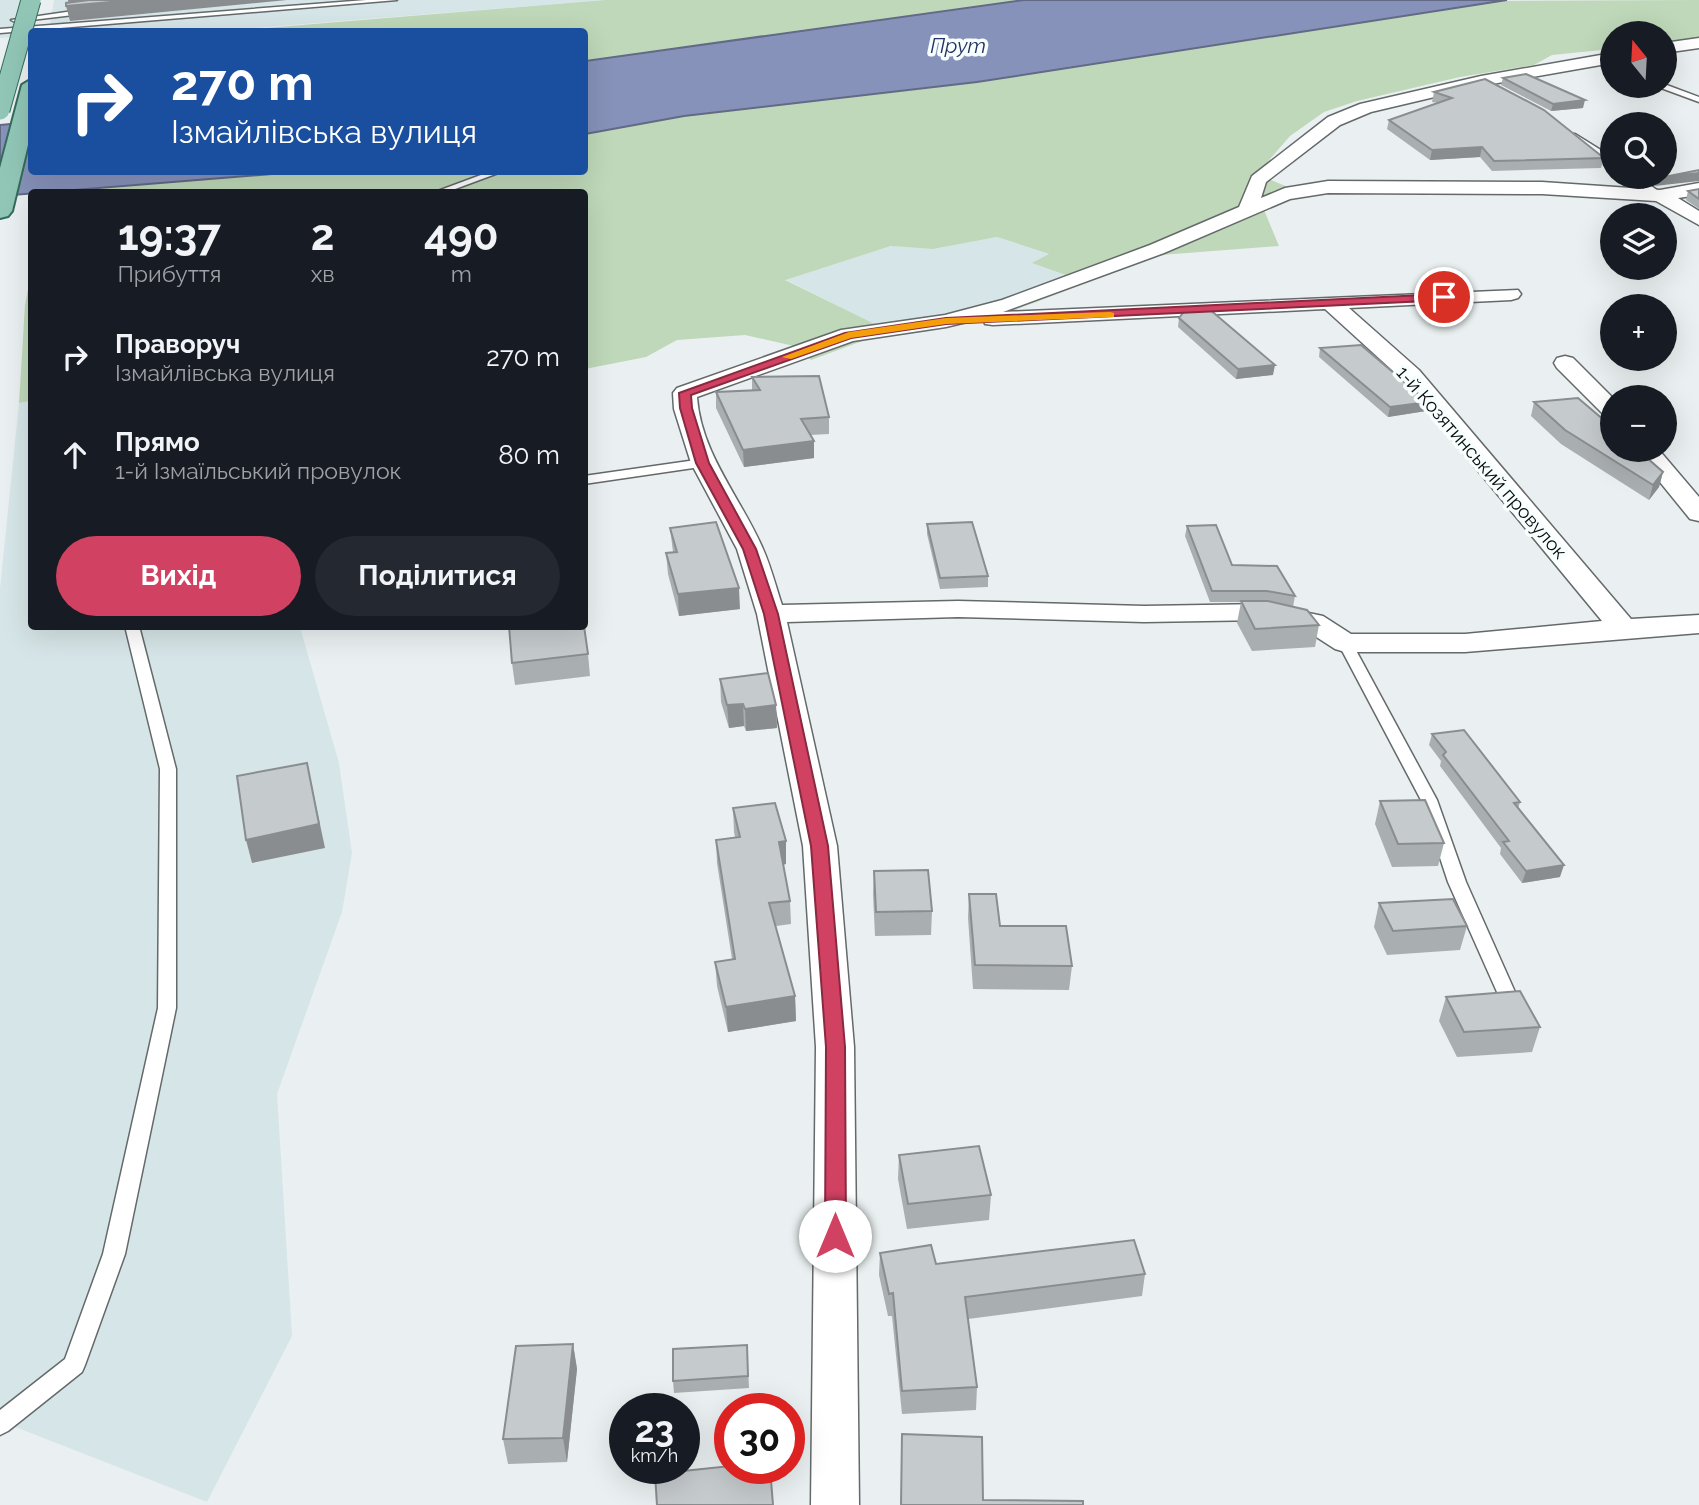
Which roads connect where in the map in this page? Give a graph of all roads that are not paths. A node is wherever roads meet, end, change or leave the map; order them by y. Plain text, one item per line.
1 (31, 0) edge
2 (53, 0) edge
3 (382, 0) edge
4 (393, 0) edge
5 (98, 9) edge
6 (0, 22) edge
7 (37, 28) edge
8 (46, 28) edge
9 (28, 29) edge
10 (0, 31) edge
11 (1699, 43) edge
12 (1677, 46) edge
13 (1600, 62) edge
14 (1677, 91) edge
15 (1699, 100) edge
16 (28, 101) edge
17 (0, 110) edge
18 (1563, 129) edge
19 (1600, 153) edge
20 (488, 175) edge
21 (448, 189) edge
22 (1650, 189) edge
23 (1699, 189) edge
24 (1660, 196) junction
25 (1247, 210) junction
26 (0, 211) edge
27 (1699, 219) edge
28 (1511, 294) dead end
29 (1333, 305) junction
30 (946, 321) junction
31 (1565, 363) dead end
32 (1600, 398) edge
33 (1656, 462) edge
34 (703, 463) junction
35 (588, 479) edge
36 (1699, 513) edge
37 (771, 614) junction
38 (1699, 624) edge
39 (1623, 628) junction
40 (133, 630) edge
41 (1346, 643) junction
42 (1506, 992) edge
43 (0, 1424) edge
44 (835, 1505) edge

1 - 17 main road, bridge
2 - 8 main road
3 - 4 lane
3 - 7 lane
5 - 6 lane
9 - 10 lane
11 - 12 street
13 - 25 street
14 - 15 lane
16 - 26 main road
18 - 19 lane
20 - 21 lane
22 - 24 lane
23 - 24 street
24 - 25 street
24 - 27 street
25 - 30 street
28 - 29 street
29 - 30 street
29 - 39 street, 1-й Козятинський провулок
30 - 34 street
31 - 32 street
33 - 36 street
34 - 35 lane
34 - 37 street
37 - 41 street
37 - 44 street
38 - 39 street
39 - 41 street
40 - 43 lane
41 - 42 lane

